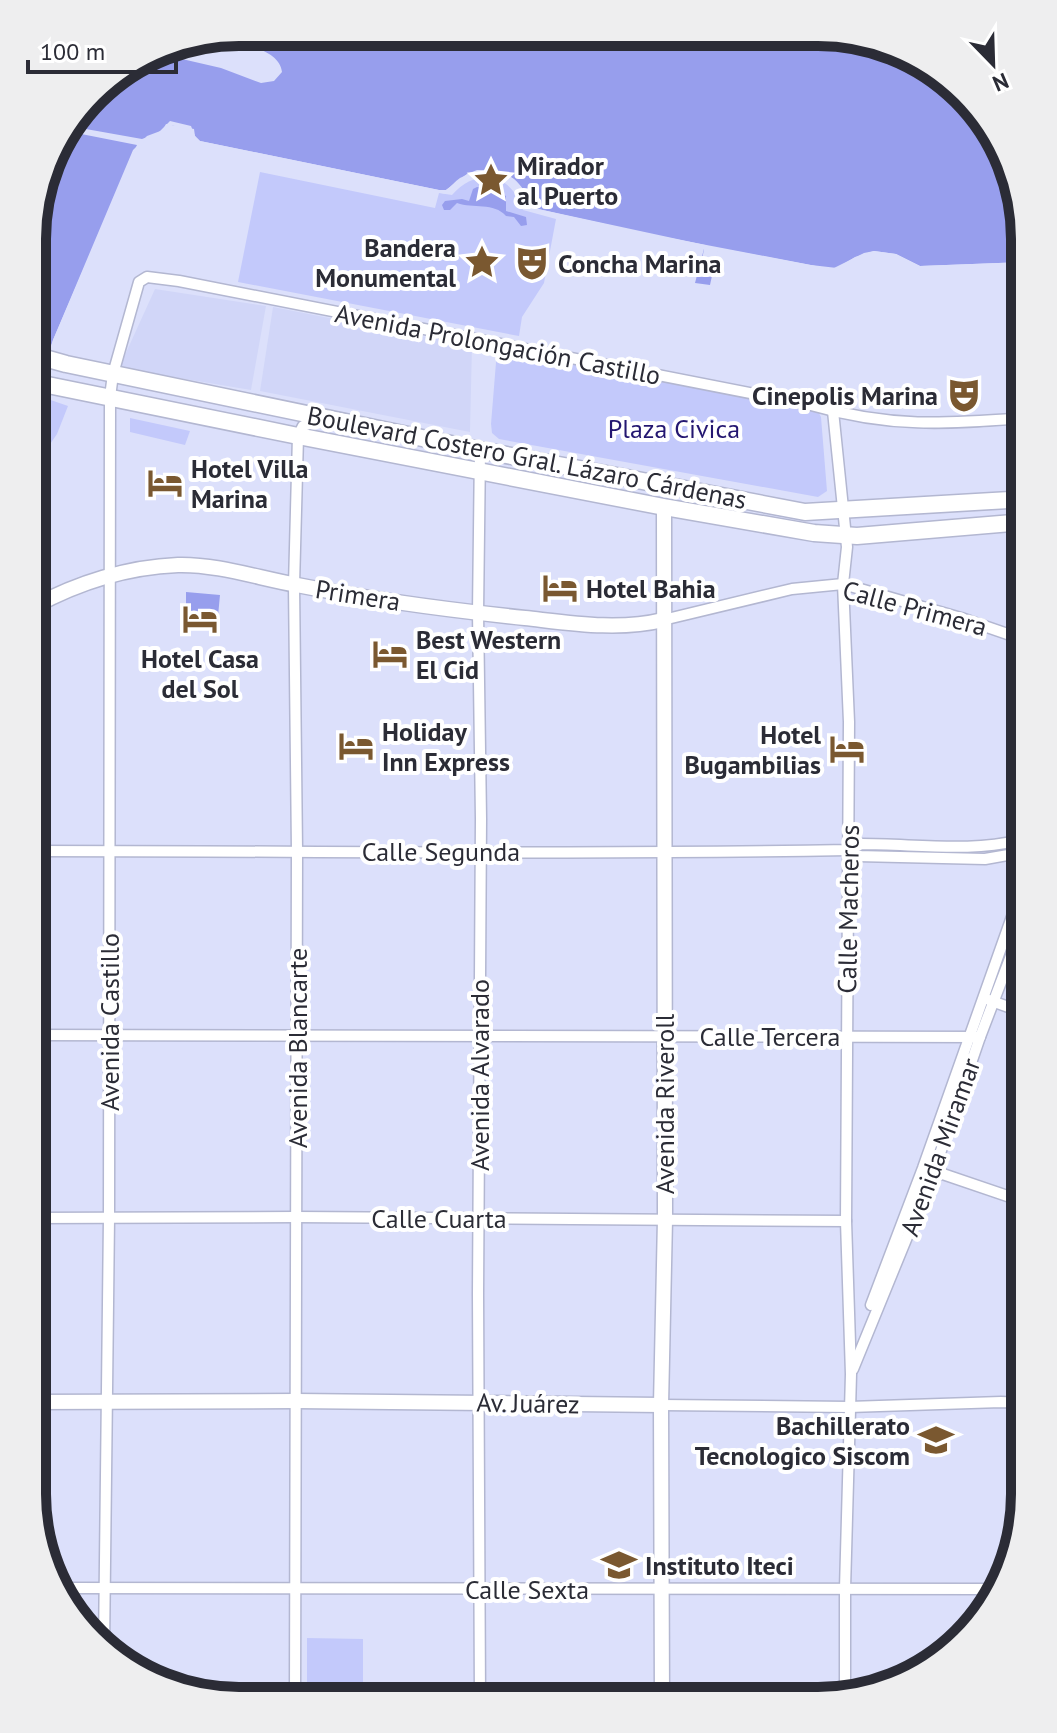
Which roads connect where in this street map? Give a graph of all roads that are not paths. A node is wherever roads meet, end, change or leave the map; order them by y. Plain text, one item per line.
1 (46, 358) edge
2 (113, 374) junction
3 (46, 385) edge
4 (110, 397) junction
5 (833, 411) junction
6 (329, 418) junction
7 (1011, 419) edge
8 (298, 436) junction
9 (480, 450) junction
10 (480, 471) junction
11 (1011, 500) edge
12 (664, 507) junction
13 (844, 510) junction
14 (1011, 523) edge
15 (846, 536) junction
16 (109, 576) junction
17 (843, 584) junction
18 (294, 585) junction
19 (46, 598) edge
20 (478, 613) junction
21 (663, 620) junction
22 (1011, 635) edge
23 (1011, 843) edge
24 (854, 850) junction
25 (46, 851) edge
26 (109, 851) junction
27 (297, 851) junction
28 (479, 851) junction
29 (665, 854) junction
30 (1011, 854) edge
31 (1011, 919) edge
32 (1011, 958) edge
33 (983, 998) junction
34 (995, 1002) junction
35 (1011, 1008) edge
36 (46, 1035) edge
37 (109, 1035) junction
38 (297, 1035) junction
39 (479, 1035) junction
40 (664, 1035) junction
41 (846, 1036) junction
42 (974, 1037) junction
43 (928, 1170) junction
44 (1011, 1197) edge
45 (296, 1217) junction
46 (46, 1218) edge
47 (109, 1218) junction
48 (478, 1219) junction
49 (665, 1219) junction
50 (846, 1221) junction
51 (848, 1300) junction
52 (876, 1305) junction
53 (851, 1374) junction
54 (296, 1401) junction
55 (46, 1402) edge
56 (107, 1402) junction
57 (1011, 1402) edge
58 (478, 1403) junction
59 (661, 1405) junction
60 (849, 1407) junction
61 (71, 1588) edge
62 (105, 1588) junction
63 (295, 1589) junction
64 (478, 1589) junction
65 (661, 1589) junction
66 (845, 1589) junction
67 (985, 1589) edge
68 (104, 1631) edge
69 (845, 1685) edge
70 (295, 1687) edge
71 (480, 1687) edge
72 (662, 1687) edge

1 - 2 highway, Boulevard Costero Gral. Lázaro Cárdenas
2 - 4 street, Avenida Prolongación Castillo
2 - 5 street, Avenida Prolongación Castillo
2 - 6 highway, Boulevard Costero Gral. Lázaro Cárdenas
3 - 4 highway, Boulevard Costero Gral. Lázaro Cárdenas
4 - 8 highway, Boulevard Costero Gral. Lázaro Cárdenas
4 - 16 street, Avenida Castillo
5 - 7 street
5 - 13 street, Calle Macheros
6 - 8 street
6 - 9 highway, Boulevard Costero Gral. Lázaro Cárdenas
8 - 10 highway, Boulevard Costero Gral. Lázaro Cárdenas
8 - 18 street, Avenida Blancarte
9 - 10 street, Avenida Alvarado
9 - 13 highway, Boulevard Costero Gral. Lázaro Cárdenas
10 - 12 highway, Boulevard Costero Gral. Lázaro Cárdenas
10 - 20 street, Avenida Alvarado
11 - 13 highway, Boulevard Costero Gral. Lázaro Cárdenas
12 - 15 highway, Boulevard Costero Gral. Lázaro Cárdenas
12 - 21 main road, Avenida Riveroll
13 - 15 street, Calle Macheros
14 - 15 highway, Boulevard Costero Gral. Lázaro Cárdenas
15 - 17 street, Calle Macheros
16 - 18 main road, Primera
16 - 19 main road, Primera
16 - 26 street, Avenida Castillo
17 - 21 street, Calle Primera
17 - 22 street, Calle Primera
17 - 24 street, Calle Macheros
18 - 20 main road, Primera
18 - 27 street, Avenida Blancarte
20 - 21 main road, Primera
20 - 28 street, Avenida Alvarado
21 - 29 main road, Avenida Riveroll
23 - 24 street, Calle Segunda
24 - 29 street, Calle Segunda
24 - 30 street, Calle Segunda
24 - 41 street, Calle Macheros
25 - 26 street, Calle Segunda
26 - 27 street, Calle Segunda
26 - 37 street, Avenida Castillo
27 - 28 street, Calle Segunda
27 - 38 street, Avenida Blancarte
28 - 29 street, Calle Segunda
28 - 39 street, Avenida Alvarado
29 - 40 main road, Avenida Riveroll
31 - 33 street, Avenida Miramar
32 - 34 street, Avenida Miramar
33 - 34 street
33 - 42 street, Avenida Miramar
34 - 35 street
34 - 42 street, Avenida Miramar
36 - 37 street, Calle Tercera
37 - 38 street, Calle Tercera
37 - 47 street, Avenida Castillo
38 - 39 street, Calle Tercera
38 - 45 street, Avenida Blancarte
39 - 40 street, Calle Tercera
39 - 48 street, Avenida Alvarado
40 - 41 street, Calle Tercera
40 - 49 main road, Avenida Riveroll
41 - 42 street, Calle Tercera
41 - 50 street, Calle Macheros
42 - 43 street, Avenida Miramar
43 - 44 street
43 - 52 street, Avenida Miramar
45 - 47 street, Calle Cuarta
45 - 48 street, Calle Cuarta
45 - 54 street, Avenida Blancarte
46 - 47 street, Calle Cuarta
47 - 56 street, Avenida Castillo
48 - 49 street, Calle Cuarta
48 - 58 street, Avenida Alvarado
49 - 50 street, Calle Cuarta
49 - 59 main road, Avenida Riveroll
50 - 51 street, Calle Macheros
51 - 52 street
51 - 53 street, Calle Macheros
52 - 53 street, Avenida Miramar
53 - 60 street, Calle Macheros
54 - 56 main road, Av. Juárez
54 - 58 main road, Av. Juárez
54 - 63 street, Avenida Blancarte
55 - 56 main road, Av. Juárez
56 - 62 street, Avenida Castillo
57 - 60 street, Av. Juárez
58 - 59 main road, Av. Juárez
58 - 64 street, Avenida Alvarado
59 - 60 street, Av. Juárez
59 - 65 main road, Avenida Riveroll
60 - 66 street
61 - 62 street, Calle Sexta
62 - 63 street, Calle Sexta
62 - 68 street, Avenida Castillo
63 - 64 street, Calle Sexta
63 - 70 street, Avenida Blancarte
64 - 65 street, Calle Sexta
64 - 71 street, Avenida Alvarado
65 - 66 street, Calle Sexta
65 - 72 main road, Avenida Riveroll
66 - 67 street, Calle Sexta
66 - 69 street

